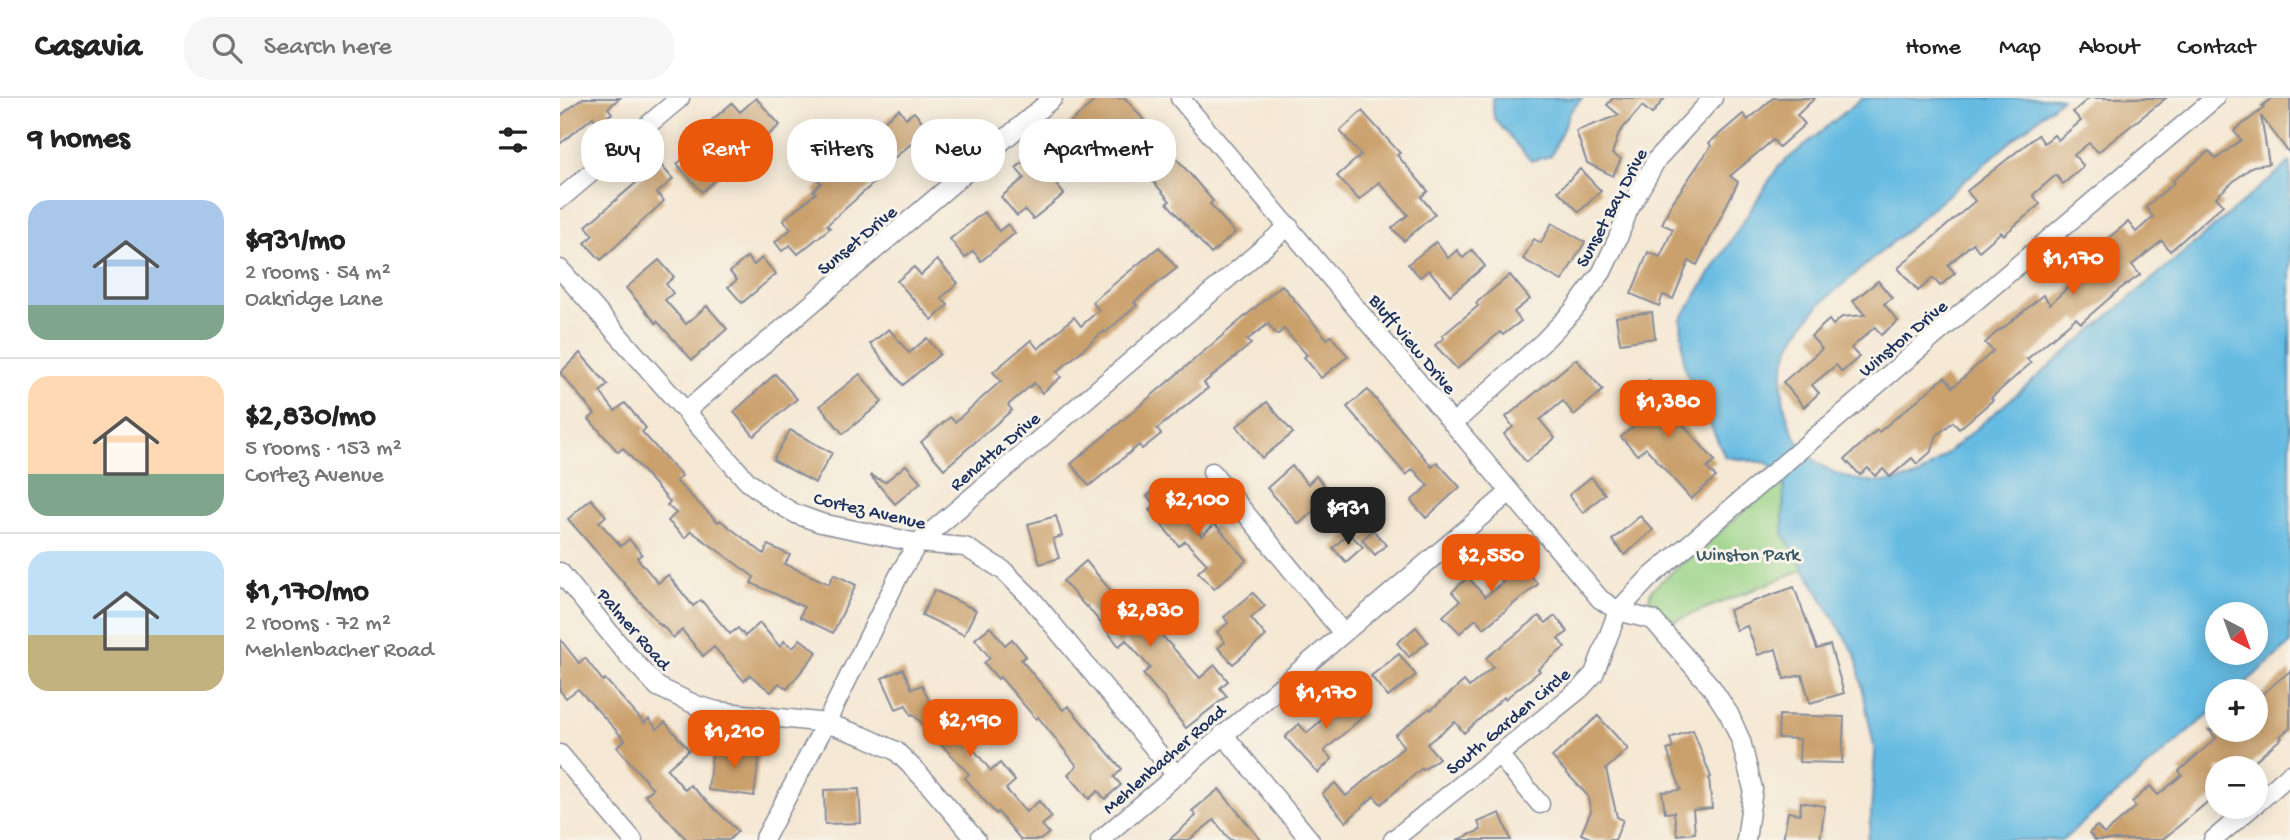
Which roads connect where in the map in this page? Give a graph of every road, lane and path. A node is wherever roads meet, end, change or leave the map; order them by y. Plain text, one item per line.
1 (680, 98) edge
2 (1054, 98) edge
3 (1180, 98) edge
4 (1713, 98) edge
5 (2215, 98) edge
6 (560, 199) edge
7 (1289, 226) junction
8 (560, 268) edge
9 (686, 411) junction
10 (1454, 423) junction
11 (1212, 472) dead end
12 (1510, 492) junction
13 (918, 543) junction
14 (560, 572) edge
15 (1618, 611) junction
16 (1343, 633) junction
17 (825, 723) junction
18 (1223, 734) junction
19 (560, 754) edge
20 (1499, 755) junction
21 (2290, 774) edge
22 (1176, 775) junction
23 (2268, 793) edge
24 (1540, 804) dead end
25 (2238, 819) edge
26 (633, 840) edge
27 (764, 840) edge
28 (976, 840) edge
29 (1100, 840) edge
30 (1310, 840) edge
31 (1393, 840) edge
32 (1746, 840) edge
33 (2213, 840) edge

1 - 6 street
2 - 9 street, Sunset Drive
3 - 7 street, Bluff View Drive
4 - 10 street, Sunset Bay Drive
5 - 15 street, Winston Drive
7 - 10 street, Bluff View Drive
7 - 13 street, Renatta Drive
8 - 9 street, Cortez Avenue
9 - 13 street, Cortez Avenue
10 - 12 street, Bluff View Drive
11 - 16 street
12 - 15 street, Bluff View Drive
12 - 16 street, Mehlenbacher Road
13 - 17 street, Renatta Drive
13 - 22 street, Cortez Avenue
14 - 17 street, Palmer Road
15 - 20 street, South Garden Circle
15 - 32 street
16 - 18 street, Mehlenbacher Road
17 - 27 street, Renatta Drive
17 - 28 street, Palmer Road
18 - 22 street, Mehlenbacher Road
18 - 30 street
19 - 26 street
20 - 24 street
20 - 31 street, South Garden Circle
21 - 23 street
22 - 29 street, Mehlenbacher Road
25 - 33 street

